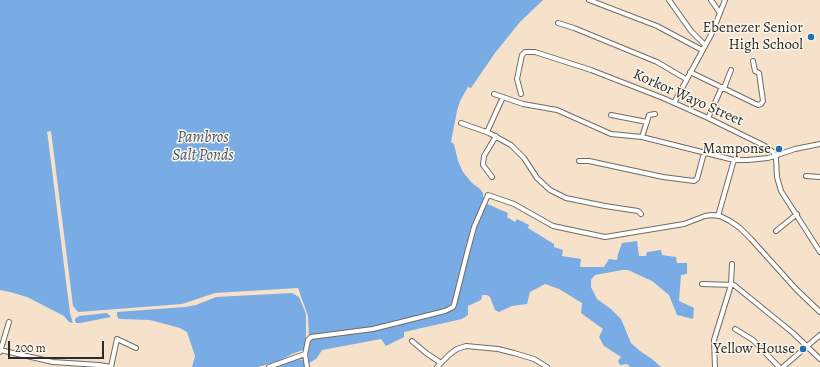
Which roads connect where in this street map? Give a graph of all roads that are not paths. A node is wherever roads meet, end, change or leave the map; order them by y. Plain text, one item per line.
1 (589, 0) edge
2 (669, 0) edge
3 (711, 0) edge
4 (725, 0) edge
5 (720, 13) junction
6 (558, 23) dead end
7 (705, 45) junction
8 (702, 50) junction
9 (753, 61) dead end
10 (731, 70) dead end
11 (690, 72) junction
12 (686, 79) junction
13 (723, 87) junction
14 (494, 94) dead end
15 (521, 94) dead end
16 (503, 97) junction
17 (674, 104) junction
18 (655, 114) dead end
19 (611, 115) dead end
20 (708, 118) junction
21 (647, 122) junction
22 (461, 123) dead end
23 (487, 132) junction
24 (496, 136) junction
25 (642, 137) junction
26 (820, 144) edge
27 (704, 153) junction
28 (775, 156) junction
29 (734, 160) junction
30 (579, 161) dead end
31 (806, 176) dead end
32 (492, 177) dead end
33 (820, 177) edge
34 (641, 214) dead end
35 (797, 214) junction
36 (718, 216) junction
37 (776, 231) dead end
38 (820, 252) edge
39 (732, 264) dead end
40 (702, 284) dead end
41 (731, 285) junction
42 (820, 312) edge
43 (9, 322) dead end
44 (735, 329) dead end
45 (820, 335) edge
46 (412, 341) dead end
47 (807, 346) junction
48 (136, 348) dead end
49 (0, 351) edge
50 (304, 354) junction
51 (820, 359) edge
52 (441, 363) junction
53 (111, 367) edge
54 (269, 367) edge
55 (307, 367) edge
56 (437, 367) edge
57 (547, 367) edge
58 (715, 367) edge
59 (779, 367) edge
60 (783, 367) edge

1 - 8 street
2 - 7 street
3 - 5 street
4 - 5 street
5 - 7 street
6 - 12 street
7 - 8 street
8 - 11 street
9 - 13 street
10 - 13 street
11 - 12 street
11 - 13 street
12 - 17 street
13 - 20 street
14 - 16 street
15 - 17 street, Korkor Wayo Street
16 - 23 street
16 - 25 street
17 - 20 street, Korkor Wayo Street
18 - 21 street
19 - 21 street
20 - 28 street, Korkor Wayo Street
21 - 25 street
22 - 23 street
23 - 24 street
24 - 32 street
24 - 34 street
25 - 27 street
26 - 28 street
27 - 29 street
27 - 30 street
28 - 29 street
28 - 35 street
29 - 36 street
31 - 33 street
35 - 37 street
35 - 38 street
36 - 42 street
36 - 50 street
39 - 41 street
40 - 41 street
41 - 47 street
41 - 58 street
43 - 49 street
44 - 59 street
45 - 47 street
46 - 52 street
47 - 51 street
47 - 60 street
48 - 53 street
49 - 53 street
50 - 54 street
50 - 55 street
52 - 56 street
52 - 57 street

